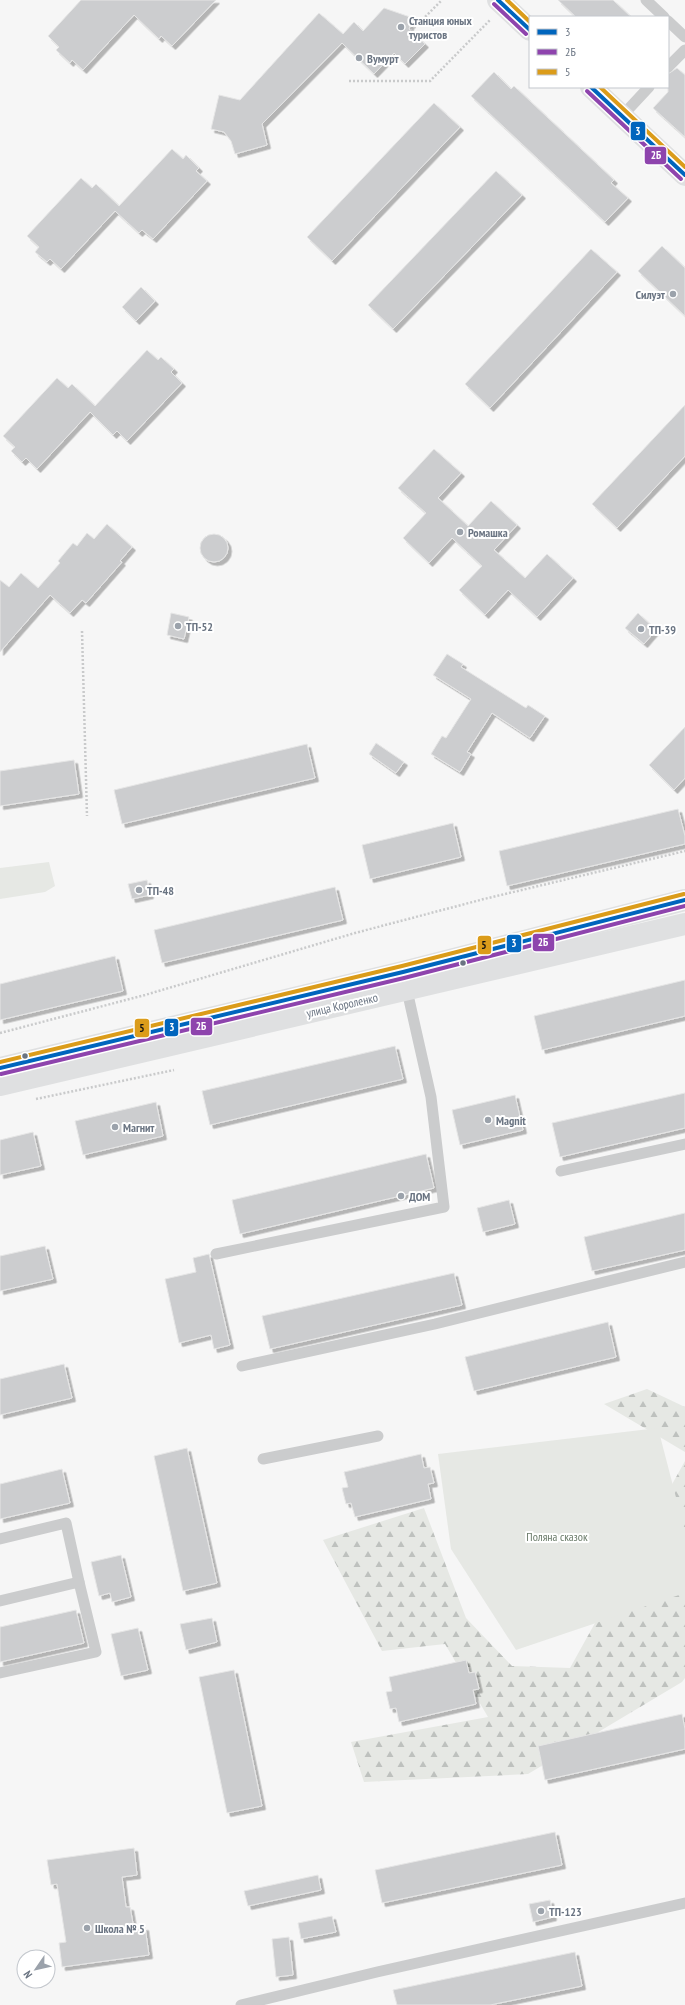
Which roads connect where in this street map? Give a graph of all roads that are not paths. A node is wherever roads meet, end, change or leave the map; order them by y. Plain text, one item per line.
1 (498, 0) edge
2 (646, 0) edge
3 (663, 16) edge
4 (669, 22) edge
5 (529, 29) edge
6 (685, 37) edge
7 (685, 50) edge
8 (669, 66) edge
9 (592, 88) edge
10 (648, 88) edge
11 (622, 116) junction
12 (685, 175) edge
13 (685, 900) edge
14 (685, 924) edge
15 (405, 981) junction
16 (0, 1068) edge
17 (0, 1086) edge
18 (685, 1144) edge
19 (561, 1171) dead end
20 (216, 1254) dead end
21 (685, 1262) edge
22 (242, 1366) dead end
23 (378, 1436) dead end
24 (263, 1459) dead end
25 (0, 1539) edge
26 (80, 1582) junction
27 (0, 1601) edge
28 (0, 1673) edge
29 (685, 1904) edge
30 (241, 2005) edge

1 - 5 street
2 - 3 lane
4 - 6 lane
7 - 8 lane
9 - 11 street
10 - 11 lane
11 - 12 street
13 - 15 street, улица Короленко
14 - 15 street, улица Короленко
15 - 16 street, улица Короленко
15 - 17 street, улица Короленко
15 - 20 lane
18 - 19 lane
21 - 22 lane
23 - 24 lane
25 - 26 lane
26 - 27 lane
26 - 28 lane
29 - 30 lane

